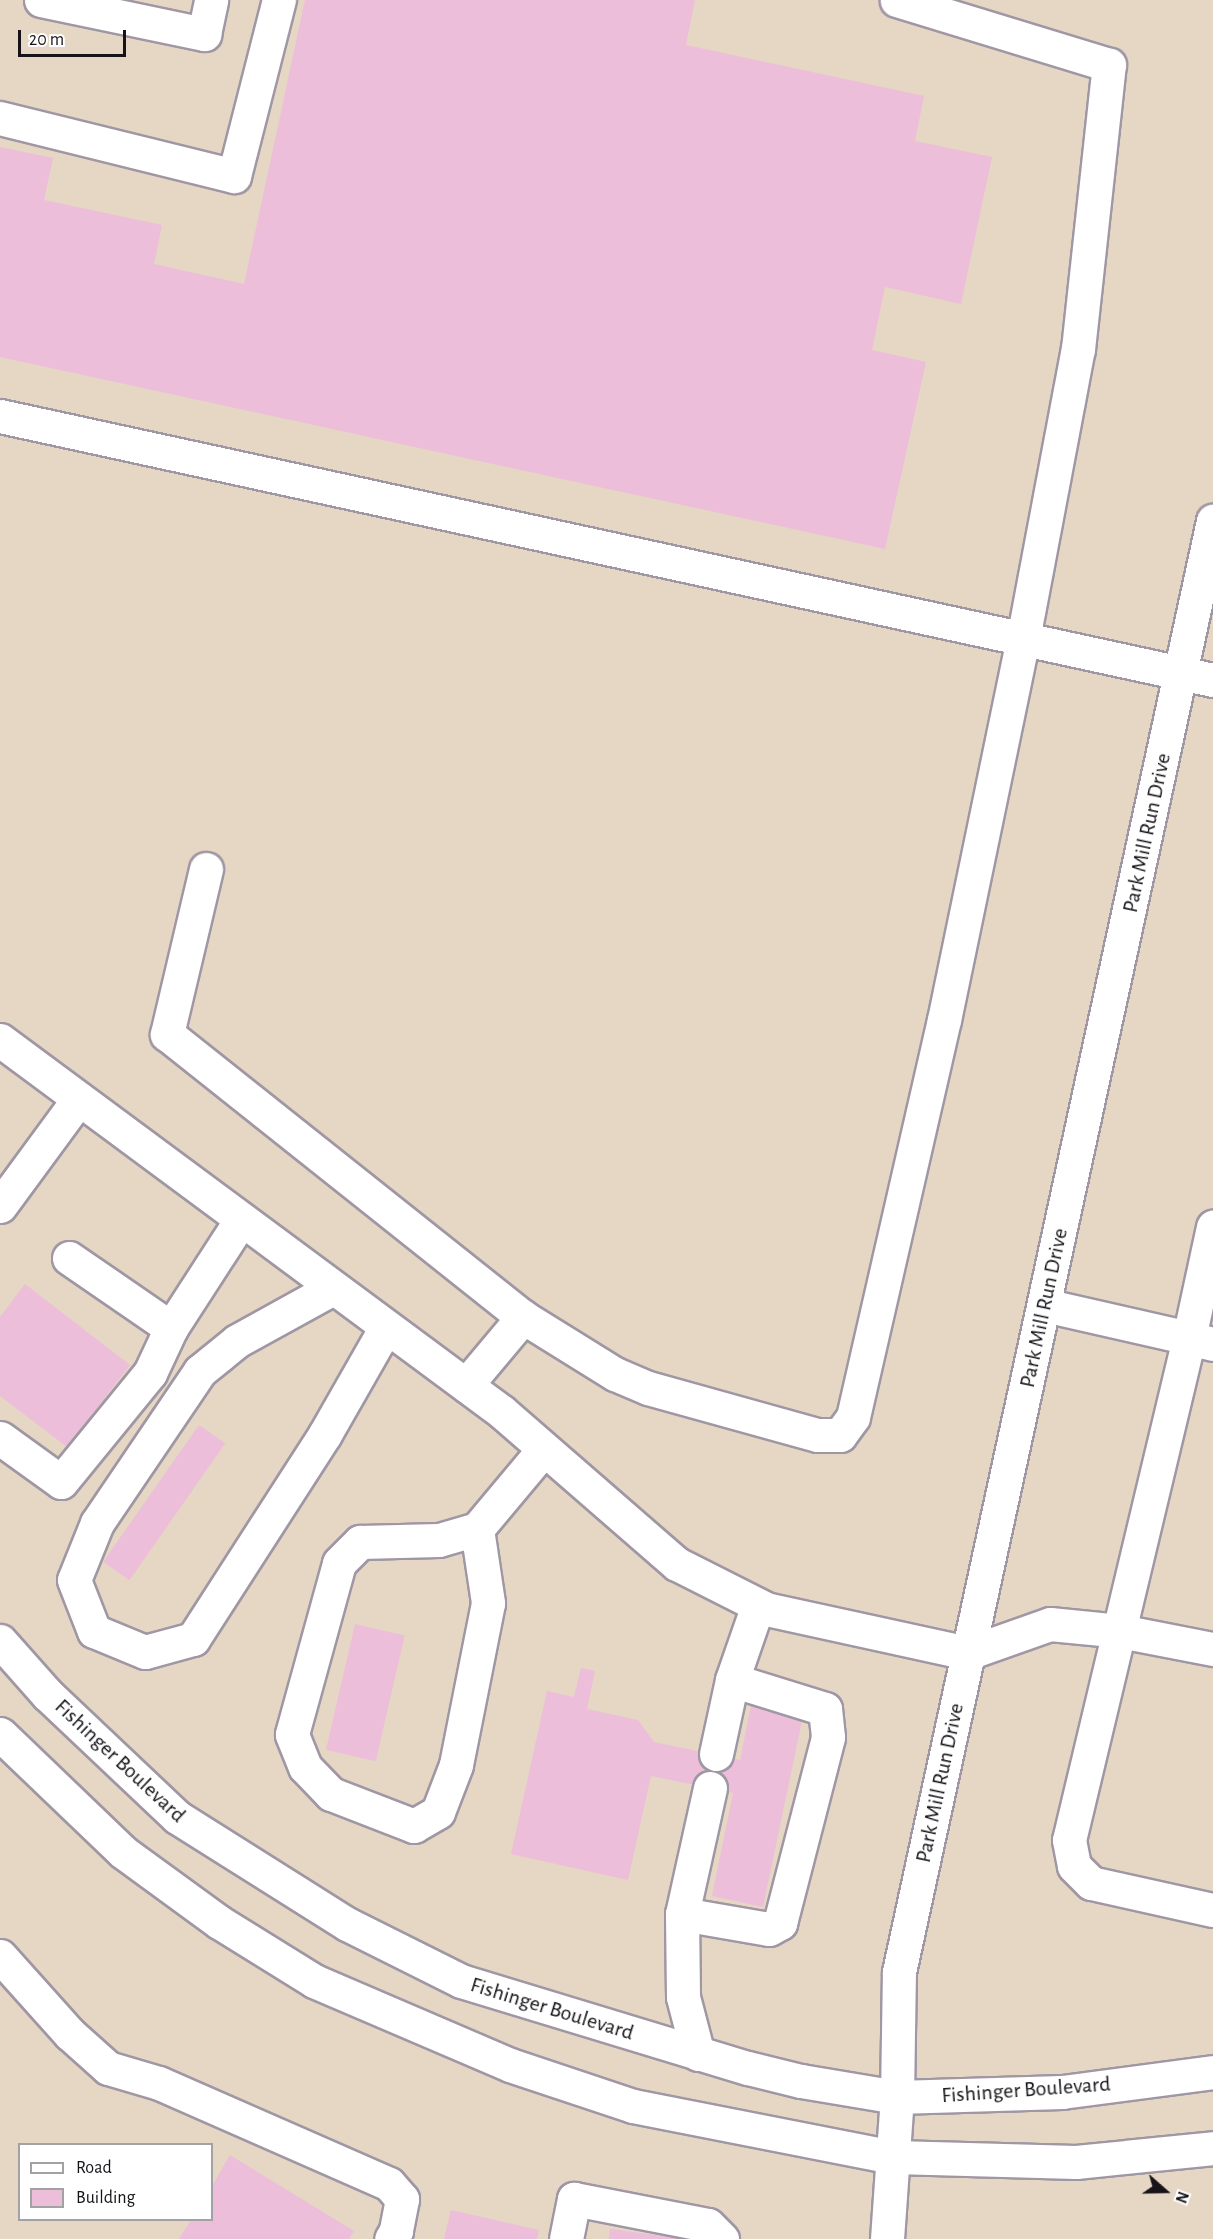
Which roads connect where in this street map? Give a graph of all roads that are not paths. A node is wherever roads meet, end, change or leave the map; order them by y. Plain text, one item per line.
1 (41, 0) edge
2 (211, 0) edge
3 (279, 0) edge
4 (897, 0) edge
5 (0, 118) edge
6 (0, 416) edge
7 (1213, 521) edge
8 (1023, 639) junction
9 (1198, 677) edge
10 (206, 869) dead end
11 (0, 1040) edge
12 (77, 1101) junction
13 (0, 1206) edge
14 (241, 1220) junction
15 (1213, 1227) edge
16 (69, 1258) dead end
17 (333, 1288) junction
18 (1044, 1305) junction
19 (523, 1317) junction
20 (386, 1327) junction
21 (171, 1328) junction
22 (1201, 1341) edge
23 (466, 1385) junction
24 (0, 1438) edge
25 (544, 1449) junction
26 (477, 1529) junction
27 (758, 1605) junction
28 (1120, 1630) junction
29 (0, 1641) edge
30 (1213, 1649) edge
31 (968, 1653) junction
32 (732, 1680) junction
33 (0, 1734) edge
34 (716, 1754) dead end
35 (710, 1788) dead end
36 (1213, 1910) edge
37 (682, 1914) junction
38 (0, 1956) edge
39 (698, 2054) junction
40 (1213, 2073) edge
41 (897, 2097) junction
42 (1213, 2148) edge
43 (894, 2157) junction
44 (391, 2239) edge
45 (566, 2239) edge
46 (722, 2239) edge
47 (887, 2239) edge

1 - 2 main road
3 - 5 main road
4 - 8 main road
6 - 8 main road
7 - 9 main road, Park Mill Run Drive
8 - 9 main road
8 - 19 main road
9 - 18 main road, Park Mill Run Drive
10 - 19 main road
11 - 12 main road
12 - 13 main road
12 - 14 main road
14 - 17 main road
14 - 21 main road
15 - 22 main road
16 - 21 main road
17 - 20 main road
17 - 20 main road
18 - 22 main road
18 - 31 main road, Park Mill Run Drive
19 - 23 main road
20 - 23 main road
21 - 24 main road
22 - 28 main road
23 - 25 main road
25 - 26 main road
25 - 27 main road
26 - 26 main road
27 - 31 main road
27 - 32 main road
28 - 30 main road
28 - 31 main road
28 - 36 main road
29 - 39 main road, Fishinger Boulevard
31 - 41 main road, Park Mill Run Drive
32 - 34 main road
32 - 37 main road
33 - 43 main road
35 - 37 main road
37 - 39 main road
38 - 44 main road
39 - 41 main road, Fishinger Boulevard
40 - 41 main road, Fishinger Boulevard
41 - 43 main road, Park Mill Run Drive
42 - 43 main road
43 - 47 main road, Park Mill Run Drive
45 - 46 main road

